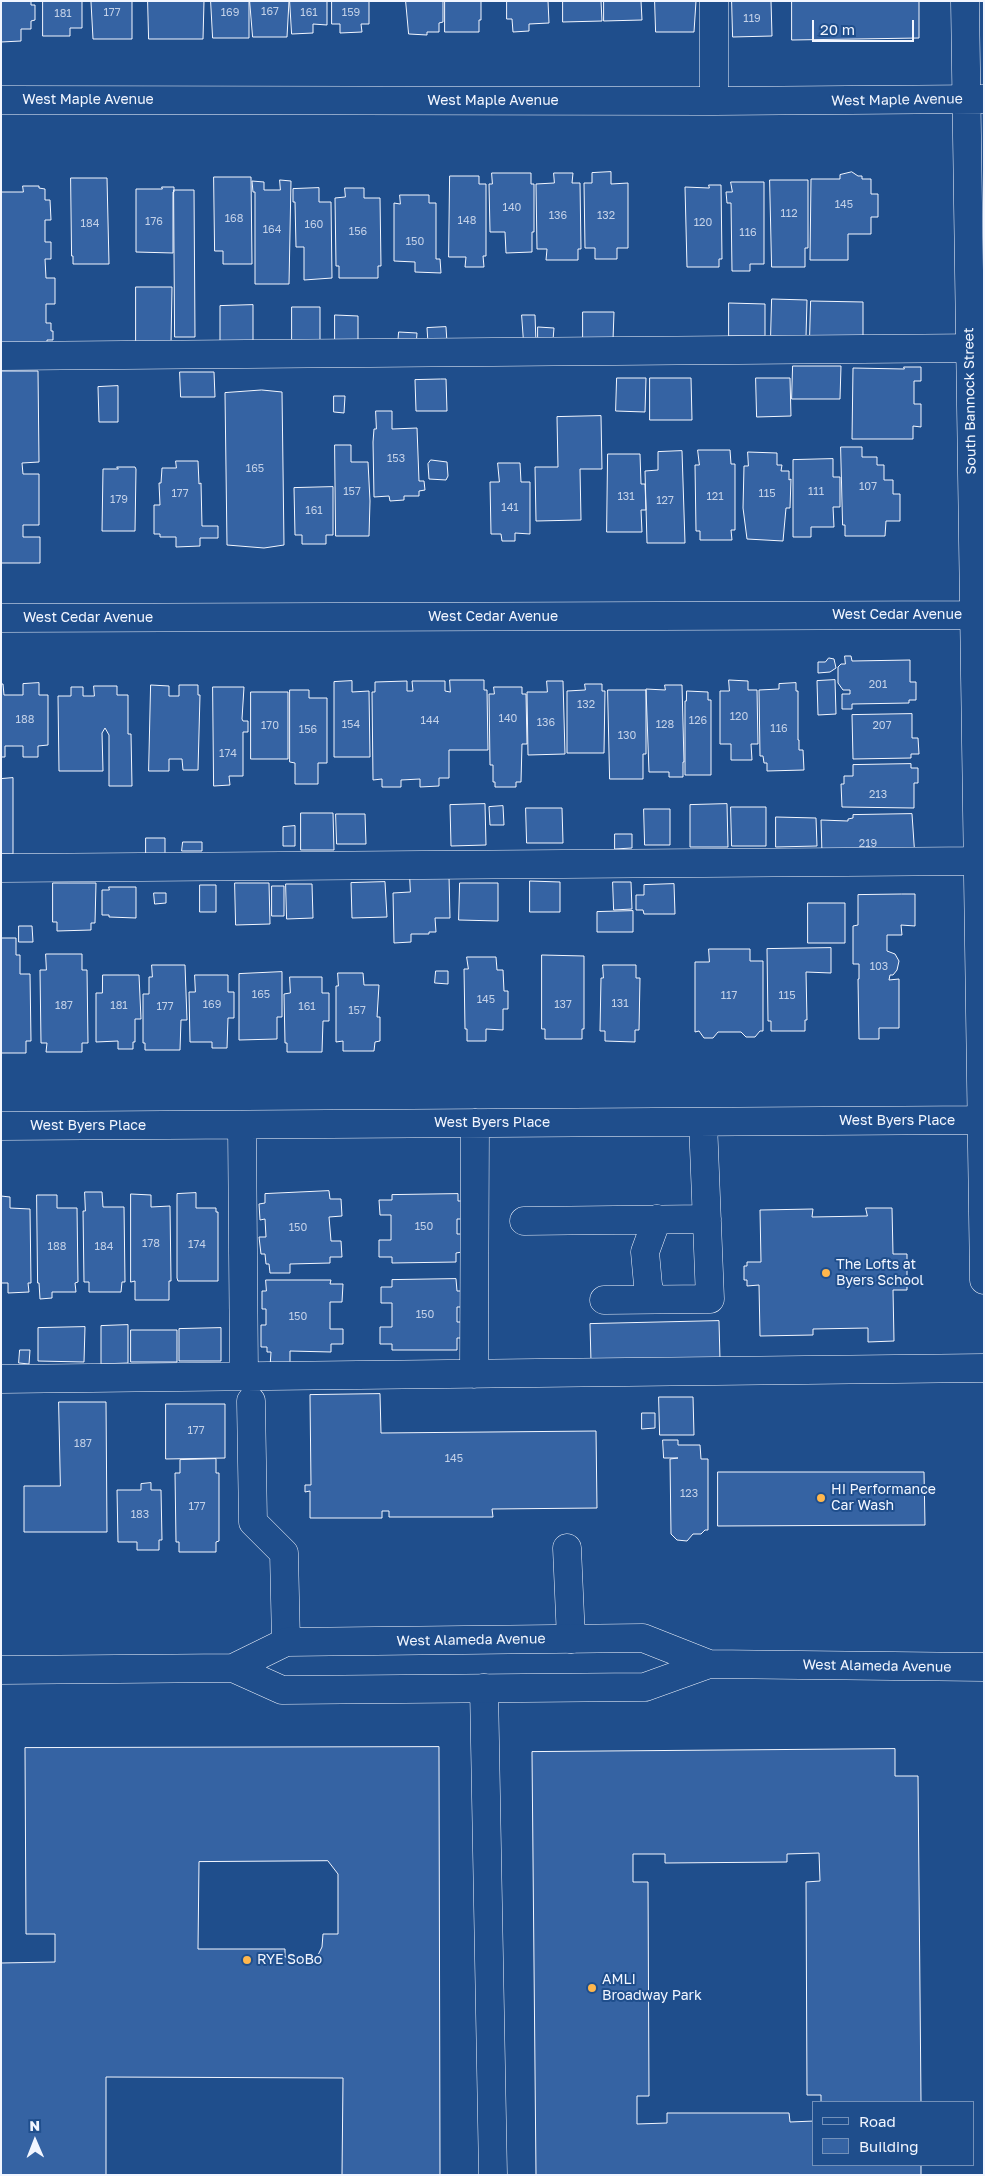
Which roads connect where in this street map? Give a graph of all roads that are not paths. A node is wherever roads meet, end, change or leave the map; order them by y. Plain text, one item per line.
1 (714, 1) edge
2 (965, 1) edge
3 (975, 99) edge
4 (1, 100) edge
5 (714, 102) junction
6 (976, 348) edge
7 (1, 356) edge
8 (979, 615) edge
9 (1, 618) edge
10 (980, 861) edge
11 (1, 868) edge
12 (982, 1120) edge
13 (703, 1122) junction
14 (475, 1124) junction
15 (242, 1125) junction
16 (1, 1126) edge
17 (657, 1219) junction
18 (707, 1219) junction
19 (524, 1221) dead end
20 (984, 1280) edge
21 (652, 1299) junction
22 (604, 1300) dead end
23 (984, 1368) edge
24 (474, 1374) junction
25 (1, 1378) edge
26 (247, 1388) junction
27 (568, 1548) dead end
28 (571, 1639) junction
29 (286, 1642) junction
30 (709, 1664) junction
31 (984, 1667) edge
32 (234, 1668) junction
33 (1, 1670) edge
34 (484, 1688) junction
35 (493, 2175) edge

1 - 5 street
2 - 3 street, South Bannock Street
3 - 5 street, West Maple Avenue
3 - 6 street, South Bannock Street
4 - 5 street, West Maple Avenue
6 - 7 street
6 - 8 street, South Bannock Street
8 - 9 street, West Cedar Avenue
8 - 10 street, South Bannock Street
10 - 11 street
10 - 12 street, South Bannock Street
12 - 13 street, West Byers Place
12 - 20 street, South Bannock Street
13 - 14 street, West Byers Place
13 - 18 street
14 - 15 street, West Byers Place
14 - 24 street
15 - 16 street, West Byers Place
15 - 26 street
17 - 18 street
17 - 19 street
17 - 21 street
18 - 21 street
21 - 22 street
23 - 24 street
24 - 26 street
25 - 26 street
26 - 29 street
27 - 28 street
28 - 29 street, West Alameda Avenue
28 - 30 street, West Alameda Avenue
29 - 32 street, West Alameda Avenue
30 - 31 street, West Alameda Avenue
30 - 34 street, West Alameda Avenue
32 - 33 street, West Alameda Avenue
32 - 34 street, West Alameda Avenue
34 - 35 street

